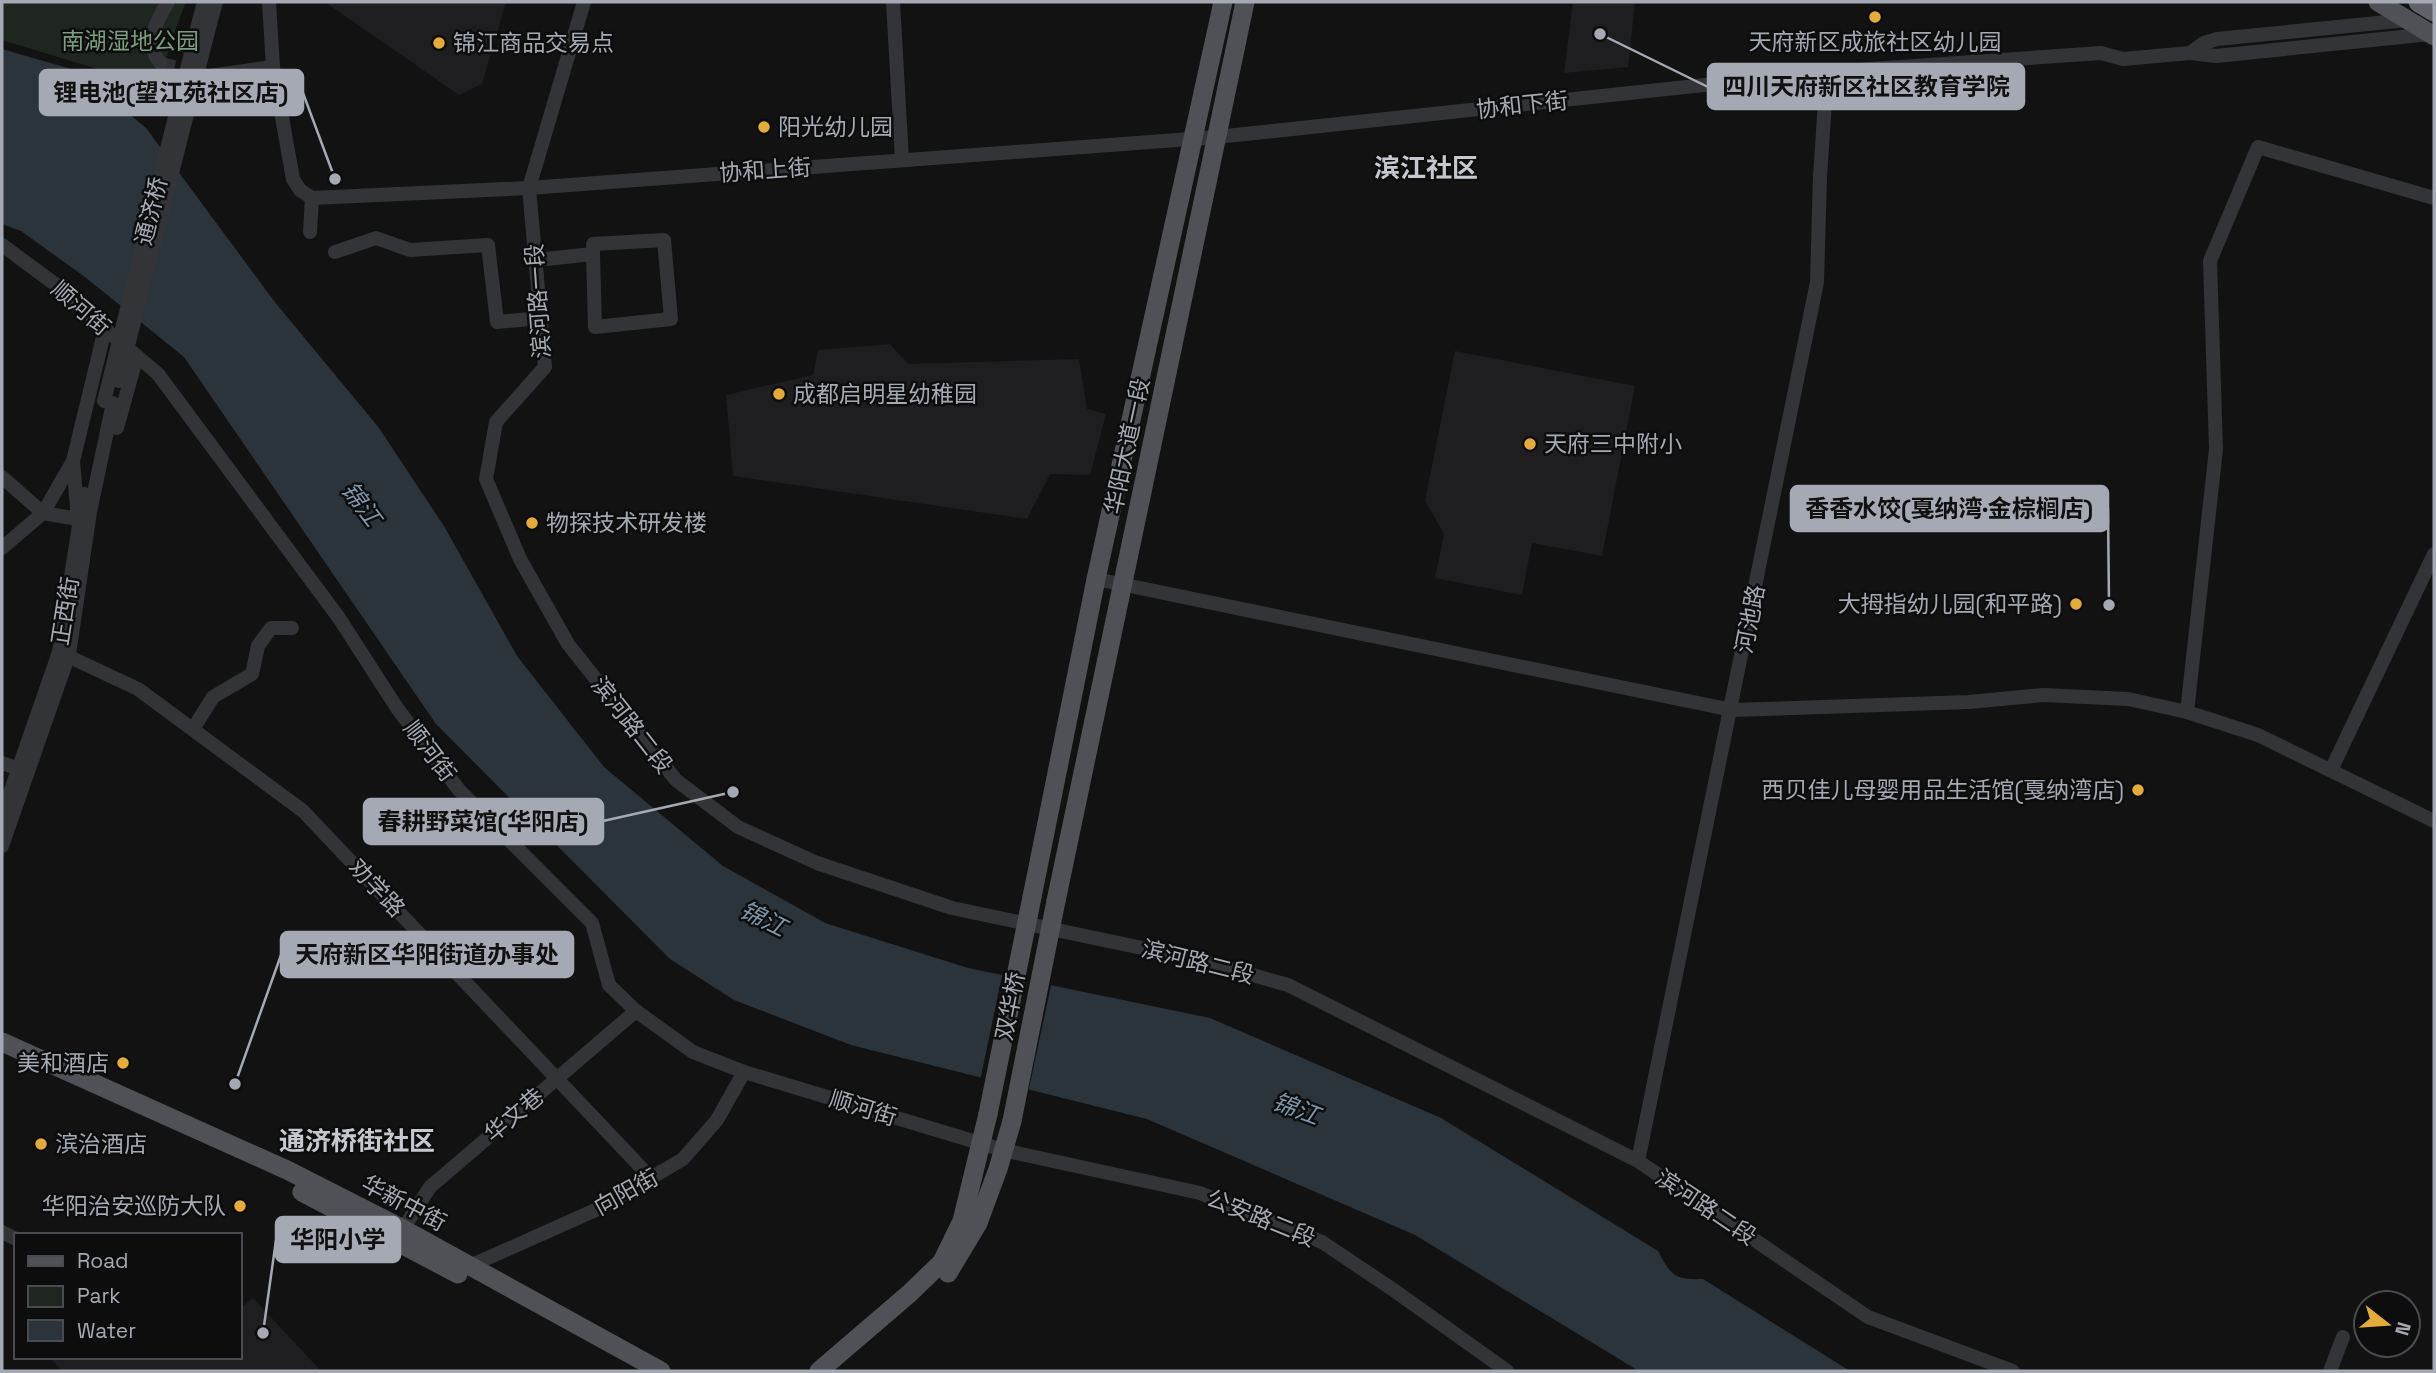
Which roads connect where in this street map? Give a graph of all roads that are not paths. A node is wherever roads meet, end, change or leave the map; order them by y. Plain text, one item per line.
1 (168, 2) edge
2 (204, 2) edge
3 (216, 2) edge
4 (259, 2) edge
5 (269, 2) edge
6 (584, 2) edge
7 (893, 2) edge
8 (1223, 2) edge
9 (1245, 2) edge
10 (2378, 2) edge
11 (2413, 11) edge
12 (2434, 11) edge
13 (205, 23) junction
14 (2433, 35) edge
15 (270, 43) junction
16 (2190, 53) junction
17 (161, 64) dead end
18 (273, 67) junction
19 (1827, 72) junction
20 (209, 76) tunnel mouth
21 (1217, 137) junction
22 (1192, 139) junction
23 (902, 160) junction
24 (529, 188) junction
25 (312, 198) junction
26 (2434, 198) edge
27 (310, 232) dead end
28 (2, 245) edge
29 (335, 252) dead end
30 (593, 254) junction
31 (536, 260) junction
32 (541, 318) junction
33 (105, 329) junction
34 (137, 356) junction
35 (73, 461) junction
36 (2, 477) edge
37 (486, 479) joint
38 (43, 513) junction
39 (84, 516) junction
40 (2, 548) edge
41 (2434, 554) edge
42 (1096, 579) junction
43 (1124, 583) junction
44 (292, 628) dead end
45 (64, 653) junction
46 (1732, 710) junction
47 (2187, 712) junction
48 (193, 729) junction
49 (2, 762) edge
50 (19, 769) junction
51 (2331, 770) junction
52 (3, 810) edge
53 (2434, 821) edge
54 (2, 846) edge
55 (1056, 901) joint
56 (636, 1011) junction
57 (2, 1042) edge
58 (2, 1056) edge
59 (744, 1072) junction
60 (557, 1079) junction
61 (980, 1143) junction
62 (1003, 1150) junction
63 (1638, 1161) junction
64 (651, 1178) junction
65 (403, 1229) junction
66 (470, 1266) junction
67 (2343, 1336) dead end
68 (634, 1371) edge
69 (661, 1371) edge
70 (819, 1371) edge
71 (838, 1371) edge
72 (1507, 1371) edge
73 (2013, 1371) edge
74 (2330, 1371) edge

1 - 17 street
2 - 13 street
3 - 13 street
4 - 15 street
5 - 15 street
6 - 24 street
7 - 23 street
8 - 22 main road, 华阳大道一段
9 - 21 main road, 华阳大道一段
10 - 11 main road
11 - 12 highway
11 - 14 main road
11 - 16 street
13 - 39 street, 通济桥, bridge
14 - 16 street
15 - 18 street
16 - 19 street, 协和下街
18 - 20 street
18 - 25 street
19 - 21 street, 协和下街
19 - 46 street, 河池路
21 - 22 street, 协和上街
21 - 43 main road, 华阳大道一段
22 - 23 street, 协和上街
22 - 42 main road, 华阳大道一段
23 - 24 street, 协和上街
24 - 25 street, 协和上街
24 - 31 street, 滨河路一段
25 - 27 street
26 - 47 street
28 - 33 street, 顺河街
29 - 32 street
30 - 30 street
30 - 31 street
31 - 32 street, 滨河路一段
32 - 37 street, 滨河路一段
33 - 34 street, 顺河街
33 - 35 street
34 - 39 street
34 - 56 street, 顺河街
35 - 38 street
35 - 39 street
36 - 38 street
37 - 63 street, 滨河路二段
38 - 39 street
38 - 40 street
39 - 45 street
41 - 51 street
42 - 43 street
42 - 61 main road, 华阳大道一段, bridge
43 - 46 street
43 - 55 main road, 华阳大道一段
44 - 48 street
45 - 48 street, 劝学路
45 - 50 street, 正西街
45 - 54 street
46 - 47 street
46 - 63 street, 河池路
47 - 51 street
48 - 60 street, 劝学路
49 - 50 street
50 - 52 street, 正西街
51 - 53 street
55 - 62 main road, 双华桥, bridge
56 - 59 street, 顺河街
56 - 60 street, 华文巷
57 - 65 main road, 华新中街
58 - 68 main road, 华新中街
59 - 61 street, 顺河街
59 - 64 street, 向阳街
60 - 64 street, 劝学路
60 - 65 street, 华文巷
61 - 62 street, 公安路二段
61 - 70 main road, 华阳大道一段
62 - 71 main road, 双华桥
62 - 72 street, 公安路二段
63 - 73 street, 滨河路二段
64 - 66 street, 向阳街
65 - 66 main road, 华新中街
66 - 69 main road, 华新中街
67 - 74 street

